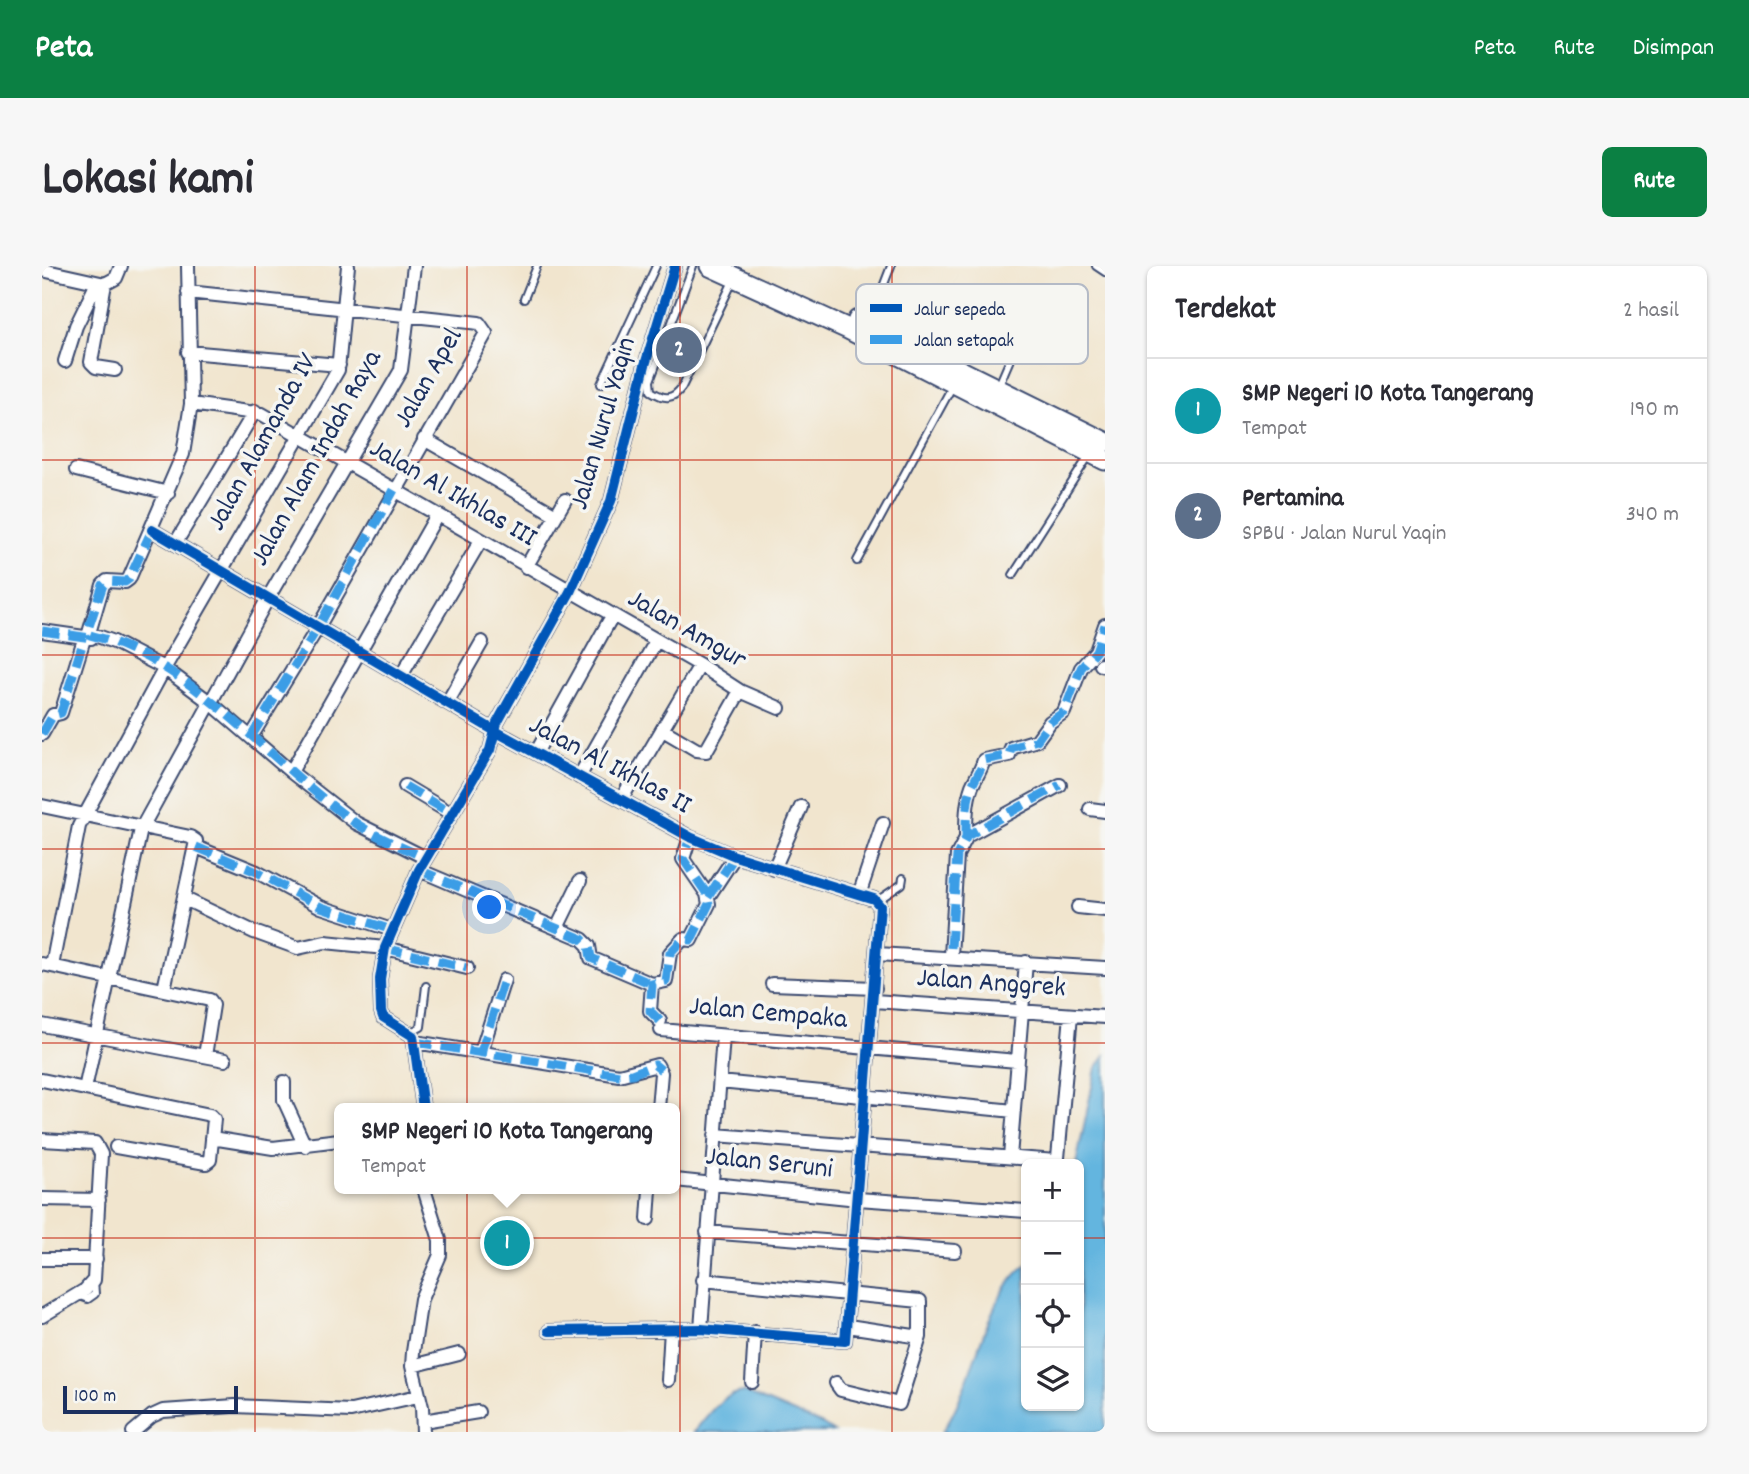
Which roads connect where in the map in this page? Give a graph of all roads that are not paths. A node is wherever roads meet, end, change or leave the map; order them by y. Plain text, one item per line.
1 (121, 266) edge
2 (188, 266) edge
3 (348, 266) edge
4 (414, 266) edge
5 (537, 266) edge
6 (656, 266) edge
7 (674, 266) edge
8 (693, 266) edge
9 (710, 266) edge
10 (891, 266) edge
11 (1096, 266) edge
12 (42, 270) edge
13 (738, 270) edge
14 (1105, 272) edge
15 (884, 284) edge
16 (100, 285) junction
17 (188, 292) junction
18 (524, 299) dead end
19 (342, 309) junction
20 (409, 316) junction
21 (856, 319) edge
22 (856, 333) edge
23 (188, 352) junction
24 (65, 361) dead end
25 (917, 364) edge
26 (951, 364) edge
27 (1008, 364) edge
28 (339, 365) junction
29 (115, 370) dead end
30 (954, 383) junction
31 (601, 384) dead end
32 (998, 387) junction
33 (191, 404) junction
34 (255, 411) junction
35 (298, 436) junction
36 (424, 439) junction
37 (1100, 451) edge
38 (348, 464) junction
39 (76, 470) dead end
40 (394, 490) junction
41 (168, 493) junction
42 (565, 500) dead end
43 (437, 515) junction
44 (556, 515) junction
45 (152, 530) junction
46 (481, 540) junction
47 (175, 544) junction
48 (857, 561) dead end
49 (526, 566) junction
50 (220, 570) junction
51 (1013, 575) dead end
52 (570, 592) junction
53 (268, 598) junction
54 (612, 616) junction
55 (1105, 625) edge
56 (318, 627) junction
57 (42, 631) edge
58 (89, 636) junction
59 (656, 641) junction
60 (482, 642) dead end
61 (358, 652) junction
62 (700, 665) junction
63 (164, 668) junction
64 (401, 676) junction
65 (740, 691) junction
66 (211, 703) junction
67 (447, 703) junction
68 (779, 708) dead end
69 (663, 730) junction
70 (495, 732) junction
71 (42, 734) edge
72 (251, 737) junction
73 (536, 753) junction
74 (290, 772) junction
75 (579, 777) junction
76 (1060, 785) dead end
77 (405, 786) dead end
78 (622, 798) junction
79 (42, 806) edge
80 (802, 807) dead end
81 (1090, 809) dead end
82 (1105, 811) edge
83 (452, 814) junction
84 (85, 816) junction
85 (883, 823) dead end
86 (141, 829) junction
87 (690, 837) junction
88 (966, 837) junction
89 (194, 843) junction
90 (735, 856) junction
91 (425, 867) junction
92 (774, 869) junction
93 (903, 878) dead end
94 (580, 881) dead end
95 (859, 895) junction
96 (708, 897) junction
97 (185, 899) junction
98 (878, 902) junction
99 (1078, 907) dead end
100 (1105, 910) edge
101 (557, 928) junction
102 (392, 930) junction
103 (385, 948) junction
104 (878, 954) junction
105 (951, 956) junction
106 (1026, 962) junction
107 (47, 965) edge
108 (467, 968) dead end
109 (1105, 968) edge
110 (108, 978) junction
111 (504, 981) dead end
112 (652, 984) junction
113 (772, 984) dead end
114 (426, 986) dead end
115 (164, 989) junction
116 (875, 995) junction
117 (1021, 1011) junction
118 (1071, 1015) junction
119 (1105, 1017) edge
120 (42, 1025) edge
121 (723, 1036) junction
122 (96, 1037) junction
123 (413, 1037) junction
124 (871, 1048) junction
125 (481, 1052) junction
126 (205, 1056) junction
127 (225, 1060) dead end
128 (1017, 1061) junction
129 (42, 1080) edge
130 (720, 1082) junction
131 (284, 1083) dead end
132 (85, 1089) junction
133 (866, 1095) junction
134 (422, 1103) edge
135 (657, 1103) edge
136 (1014, 1111) junction
137 (715, 1135) junction
138 (212, 1138) junction
139 (42, 1140) edge
140 (334, 1141) edge
141 (863, 1145) junction
142 (305, 1146) junction
143 (116, 1147) dead end
144 (1010, 1157) junction
145 (1025, 1159) edge
146 (1056, 1159) edge
147 (680, 1181) edge
148 (710, 1184) junction
149 (426, 1194) edge
150 (650, 1194) edge
151 (42, 1199) edge
152 (858, 1199) junction
153 (99, 1200) junction
154 (1021, 1211) edge
155 (648, 1219) dead end
156 (707, 1232) junction
157 (854, 1244) junction
158 (955, 1251) dead end
159 (42, 1259) edge
160 (96, 1259) junction
161 (703, 1280) junction
162 (851, 1293) junction
163 (42, 1316) edge
164 (848, 1326) junction
165 (671, 1329) junction
166 (701, 1329) junction
167 (549, 1331) dead end
168 (754, 1332) junction
169 (920, 1337) junction
170 (458, 1354) dead end
171 (412, 1366) junction
172 (668, 1380) dead end
173 (752, 1382) dead end
174 (836, 1383) dead end
175 (418, 1396) junction
176 (478, 1412) dead end
177 (446, 1426) edge
178 (423, 1427) edge
179 (133, 1432) edge

1 - 16 street
2 - 17 street
3 - 19 street, Jalan Alamanda IV
4 - 20 street, Jalan Alam Indah Raya
5 - 18 lane
6 - 31 lane
7 - 52 street, Jalan Nurul Yaqin
8 - 13 lane
9 - 13 main road
10 - 15 lane
11 - 14 lane
12 - 16 street
13 - 21 main road
13 - 22 main road
16 - 24 street
16 - 29 street
17 - 19 street
17 - 23 street
19 - 20 street
19 - 28 street, Jalan Alamanda IV
20 - 36 street, Jalan Apel
20 - 38 street, Jalan Alam Indah Raya
23 - 28 street
23 - 33 street
25 - 30 main road
26 - 32 main road
27 - 32 lane
28 - 35 street, Jalan Alamanda IV
30 - 37 main road
30 - 48 lane
32 - 37 main road
33 - 34 street, Jalan Al Ikhlas III
33 - 41 street
34 - 35 street, Jalan Al Ikhlas III
34 - 47 street
35 - 38 street, Jalan Al Ikhlas III
35 - 50 street, Jalan Alamanda IV
36 - 40 street, Jalan Apel
36 - 44 street
37 - 51 lane
38 - 40 street, Jalan Al Ikhlas III
38 - 53 street, Jalan Alam Indah Raya
39 - 41 street
40 - 43 street, Jalan Al Ikhlas III
40 - 56 street, Jalan Apel
41 - 45 street
42 - 44 street
43 - 46 street, Jalan Al Ikhlas III
43 - 61 street
44 - 49 street
45 - 47 street, Jalan Al Ikhlas II
45 - 58 street
46 - 49 street, Jalan Al Ikhlas III
46 - 64 street
47 - 50 street, Jalan Al Ikhlas II
49 - 52 street, Jalan Al Ikhlas III
50 - 53 street, Jalan Al Ikhlas II
50 - 63 street, Jalan Alamanda IV
52 - 54 street, Jalan Amgur
52 - 70 street, Jalan Nurul Yaqin
53 - 56 street, Jalan Al Ikhlas II
53 - 66 street, Jalan Alam Indah Raya
54 - 59 street, Jalan Amgur
54 - 73 street
55 - 88 street
56 - 61 street, Jalan Al Ikhlas II
56 - 72 street, Jalan Apel
57 - 58 street
58 - 63 street
58 - 71 street
59 - 62 street, Jalan Amgur
59 - 75 street
60 - 67 street
61 - 64 street, Jalan Al Ikhlas II
61 - 74 street
62 - 65 street, Jalan Amgur
62 - 69 street
63 - 66 street
63 - 84 street, Jalan Alamanda IV
64 - 67 street, Jalan Al Ikhlas II
65 - 68 street, Jalan Amgur
65 - 69 street
66 - 72 street
66 - 86 street, Jalan Alam Indah Raya
67 - 70 street, Jalan Al Ikhlas II
69 - 78 street
70 - 73 street, Jalan Al Ikhlas II
70 - 83 street, Jalan Nurul Yaqin
72 - 74 street
73 - 75 street, Jalan Al Ikhlas II
74 - 91 street
75 - 78 street, Jalan Al Ikhlas II
76 - 88 street
77 - 83 street
78 - 87 street, Jalan Al Ikhlas II
79 - 84 street
80 - 92 street
81 - 82 street
83 - 91 street, Jalan Nurul Yaqin
84 - 86 street
84 - 107 street, Jalan Alamanda IV
85 - 95 street
86 - 89 street
86 - 110 street, Jalan Alam Indah Raya
87 - 90 street, Jalan Al Ikhlas II
87 - 96 street
88 - 105 street
89 - 97 street
89 - 102 street
90 - 92 street, Jalan Al Ikhlas II
90 - 96 street
91 - 101 street
91 - 102 street, Jalan Nurul Yaqin
92 - 95 street, Jalan Al Ikhlas II
93 - 98 lane
94 - 101 street
95 - 98 street, Jalan Al Ikhlas II
96 - 112 street
97 - 103 street
97 - 115 street
98 - 104 street
99 - 100 street
101 - 112 street
102 - 103 street, Jalan Nurul Yaqin
103 - 108 street
103 - 123 street, Jalan Nurul Yaqin
104 - 105 street
104 - 116 street
105 - 106 street
106 - 109 street
106 - 117 street
107 - 110 street
110 - 115 street
110 - 122 street, Jalan Alam Indah Raya
111 - 125 street
112 - 121 street, Jalan Cempaka
113 - 116 street, Jalan Anggrek
114 - 123 lane
115 - 126 street
116 - 117 street, Jalan Anggrek
116 - 124 street
117 - 118 street, Jalan Anggrek
117 - 128 street
118 - 119 street, Jalan Anggrek
118 - 146 street
120 - 122 street
121 - 124 street, Jalan Cempaka
121 - 130 street
122 - 126 street
122 - 132 street, Jalan Alam Indah Raya
123 - 125 street
123 - 134 street
124 - 128 street, Jalan Cempaka
124 - 133 street
125 - 135 street
126 - 127 street
128 - 136 street
129 - 132 street
130 - 133 street
130 - 137 street
131 - 142 street
132 - 138 street
133 - 136 street
133 - 141 street
136 - 144 street
137 - 141 street
137 - 148 street
138 - 142 street
138 - 143 street
139 - 153 street
140 - 142 street
141 - 144 street
141 - 152 street
144 - 145 street
147 - 148 street, Jalan Seruni
148 - 152 street, Jalan Seruni
148 - 156 street
149 - 171 street
150 - 155 street
151 - 153 street
152 - 154 street, Jalan Seruni
152 - 157 street
153 - 160 street
156 - 157 street
156 - 161 street
157 - 158 street
157 - 162 street
159 - 160 street
160 - 163 street
161 - 162 street
161 - 166 street
162 - 164 street
162 - 169 street
164 - 168 street
164 - 169 street
165 - 166 street
165 - 167 street
165 - 172 street
166 - 168 street
168 - 173 street
169 - 174 street
170 - 171 street
171 - 175 street
175 - 178 street
175 - 179 street
176 - 177 street
177 - 178 street

